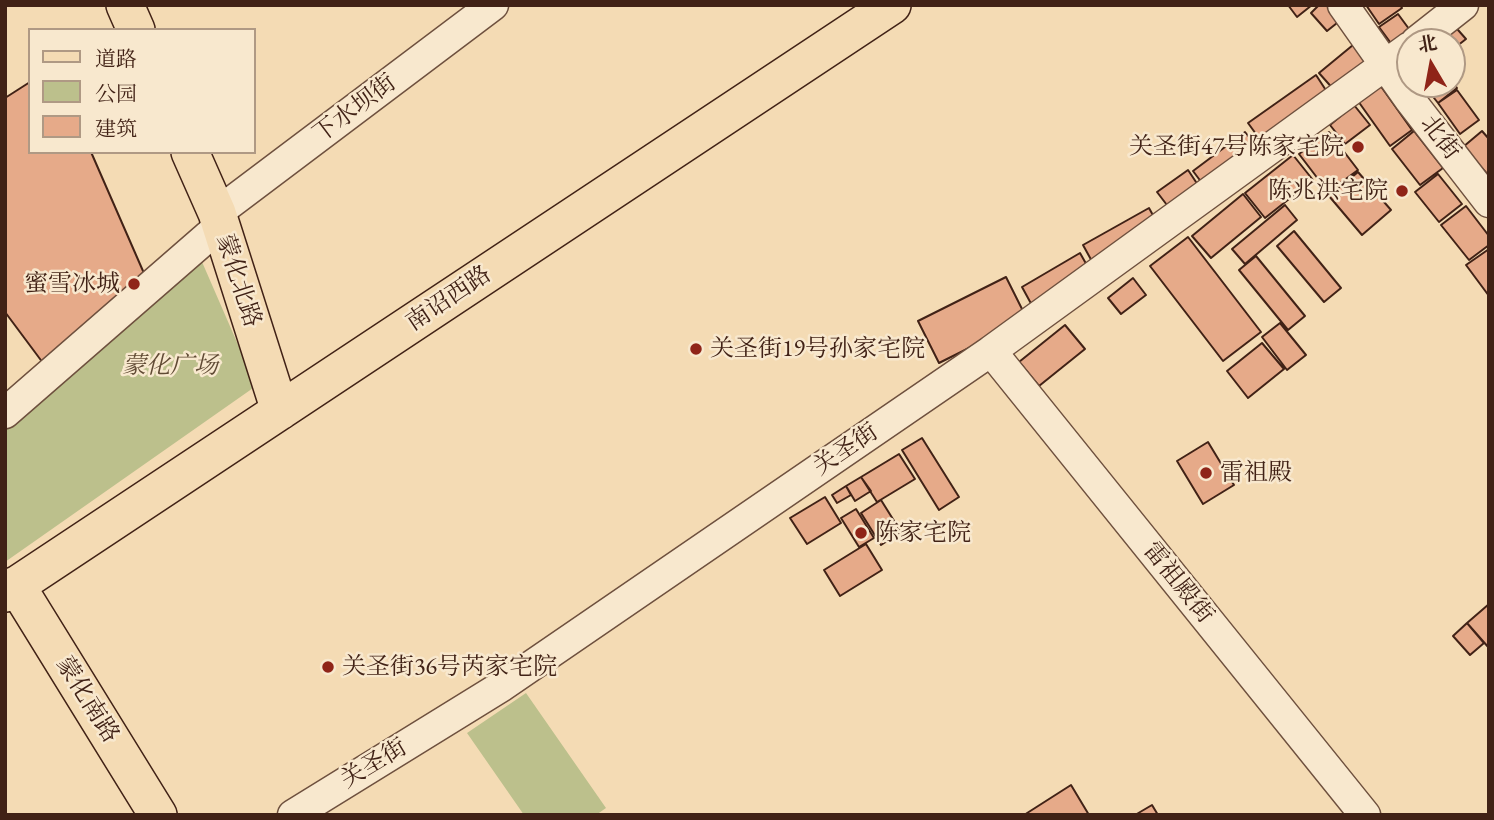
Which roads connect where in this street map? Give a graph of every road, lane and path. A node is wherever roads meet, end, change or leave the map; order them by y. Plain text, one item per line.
1 (125, 5) edge
2 (494, 5) edge
3 (892, 5) edge
4 (1343, 5) edge
5 (1463, 5) edge
6 (135, 28) edge
7 (1434, 28) edge
8 (1396, 58) edge
9 (1386, 66) junction
10 (191, 154) edge
11 (1489, 202) edge
12 (219, 219) junction
13 (990, 351) junction
14 (279, 411) junction
15 (5, 414) edge
16 (11, 589) edge
17 (158, 815) edge
18 (293, 815) edge
19 (1365, 815) edge

1 - 6 main road
2 - 12 street, 下水坝街
3 - 14 main road, 南诏西路
4 - 9 street, 北街
5 - 7 street
8 - 9 street, 关圣街
9 - 11 street, 北街
9 - 13 street, 关圣街
10 - 12 main road, 蒙化北路
12 - 14 main road, 蒙化北路
12 - 15 street, 下水坝街
13 - 18 street, 关圣街
13 - 19 street, 雷祖殿街
14 - 16 main road, 南诏西路
16 - 17 main road, 蒙化南路

